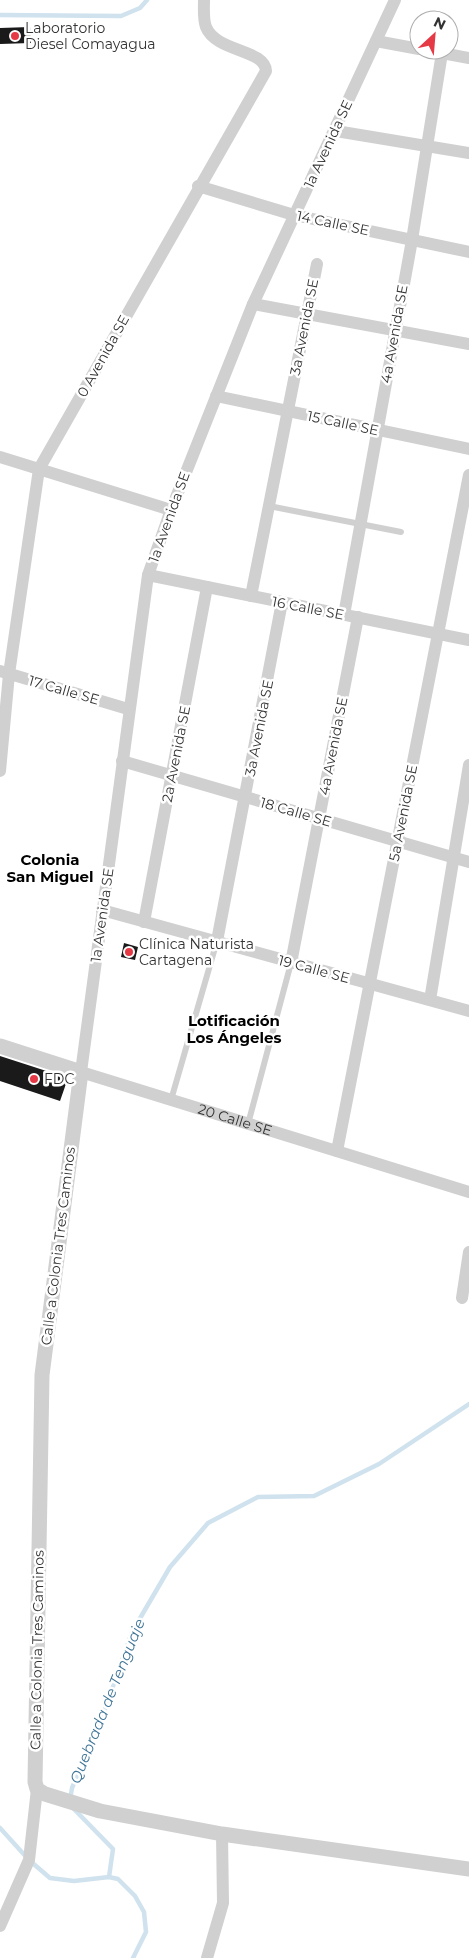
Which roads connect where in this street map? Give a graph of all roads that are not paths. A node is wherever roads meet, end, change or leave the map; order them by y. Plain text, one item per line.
1 (204, 0) edge
2 (395, 0) edge
3 (376, 41) junction
4 (409, 47) edge
5 (441, 60) edge
6 (336, 130) junction
7 (427, 146) junction
8 (469, 153) edge
9 (198, 186) junction
10 (294, 215) junction
11 (412, 240) junction
12 (469, 252) edge
13 (317, 264) dead end
14 (253, 304) junction
15 (308, 314) junction
16 (394, 330) junction
17 (469, 344) edge
18 (216, 396) junction
19 (287, 411) junction
20 (377, 430) junction
21 (469, 449) edge
22 (0, 457) edge
23 (40, 469) junction
24 (469, 475) edge
25 (269, 506) junction
26 (171, 510) junction
27 (360, 524) junction
28 (402, 532) dead end
29 (148, 575) junction
30 (207, 587) junction
31 (252, 596) junction
32 (282, 602) junction
33 (344, 615) junction
34 (358, 618) junction
35 (438, 634) junction
36 (469, 640) edge
37 (5, 672) edge
38 (128, 709) junction
39 (122, 761) junction
40 (469, 765) edge
41 (0, 771) edge
42 (172, 776) junction
43 (246, 797) junction
44 (318, 818) junction
45 (398, 842) junction
46 (454, 858) junction
47 (469, 862) edge
48 (102, 910) junction
49 (144, 922) junction
50 (217, 942) junction
51 (292, 963) junction
52 (370, 984) junction
53 (430, 1000) junction
54 (469, 1011) edge
55 (0, 1046) edge
56 (80, 1072) junction
57 (171, 1100) junction
58 (248, 1124) junction
59 (337, 1151) junction
60 (469, 1192) edge
61 (469, 1252) edge
62 (462, 1298) dead end
63 (38, 1789) junction
64 (222, 1834) junction
65 (469, 1869) edge
66 (0, 1926) edge
67 (207, 1958) edge

1 - 9 street, 0 Avenida SE
2 - 3 street, 1a Avenida SE
3 - 4 street
3 - 6 street, 1a Avenida SE
5 - 7 street, 4a Avenida SE
6 - 7 street
6 - 10 street, 1a Avenida SE
7 - 8 street
7 - 11 street, 4a Avenida SE
9 - 10 street, 14 Calle SE
9 - 23 street, 0 Avenida SE
10 - 11 street, 14 Calle SE
10 - 14 street, 1a Avenida SE
11 - 12 street, 14 Calle SE
11 - 16 street, 4a Avenida SE
13 - 15 street, 3a Avenida SE
14 - 15 street
14 - 18 street, 1a Avenida SE
15 - 16 street
15 - 19 street, 3a Avenida SE
16 - 17 street
16 - 20 street, 4a Avenida SE
18 - 19 street, 15 Calle SE
18 - 26 street, 1a Avenida SE
19 - 20 street, 15 Calle SE
19 - 25 street, 3a Avenida SE
20 - 21 street, 15 Calle SE
20 - 27 street, 4a Avenida SE
22 - 23 street
23 - 26 street
23 - 37 street, 0 Avenida SE
24 - 35 street, 5a Avenida SE
25 - 27 lane
25 - 31 street, 3a Avenida SE
26 - 29 street, 1a Avenida SE
27 - 28 lane
27 - 33 street, 4a Avenida SE
29 - 30 street, 16 Calle SE
29 - 38 street, 1a Avenida SE
30 - 31 street, 16 Calle SE
30 - 42 street, 2a Avenida SE
31 - 32 street, 16 Calle SE
32 - 33 street, 16 Calle SE
32 - 43 street, 3a Avenida SE
33 - 34 street, 16 Calle SE
34 - 35 street, 16 Calle SE
34 - 44 street, 4a Avenida SE
35 - 36 street, 16 Calle SE
35 - 45 street, 5a Avenida SE
37 - 38 street, 17 Calle SE
37 - 41 street, 0 Avenida SE
38 - 39 street, 1a Avenida SE
39 - 42 street, 18 Calle SE
39 - 48 street, 1a Avenida SE
40 - 46 street
42 - 43 street, 18 Calle SE
42 - 49 street, 2a Avenida SE
43 - 44 street, 18 Calle SE
43 - 50 street, 3a Avenida SE
44 - 45 street, 18 Calle SE
44 - 51 street, 4a Avenida SE
45 - 46 street, 18 Calle SE
45 - 52 street, 5a Avenida SE
46 - 47 street, 18 Calle SE
46 - 53 street
48 - 49 street, 19 Calle SE
48 - 56 street, 1a Avenida SE
49 - 50 street, 19 Calle SE
50 - 51 street, 19 Calle SE
50 - 57 lane
51 - 52 street, 19 Calle SE
51 - 58 lane
52 - 53 street, 19 Calle SE
52 - 59 street, 5a Avenida SE
53 - 54 street, 19 Calle SE
55 - 56 street, 20 Calle SE
56 - 57 street, 20 Calle SE
56 - 63 street, Calle a Colonia Tres Caminos
57 - 58 street, 20 Calle SE
58 - 59 street, 20 Calle SE
59 - 60 street, 20 Calle SE
61 - 62 street
63 - 64 street
63 - 66 street
64 - 65 street
64 - 67 street

